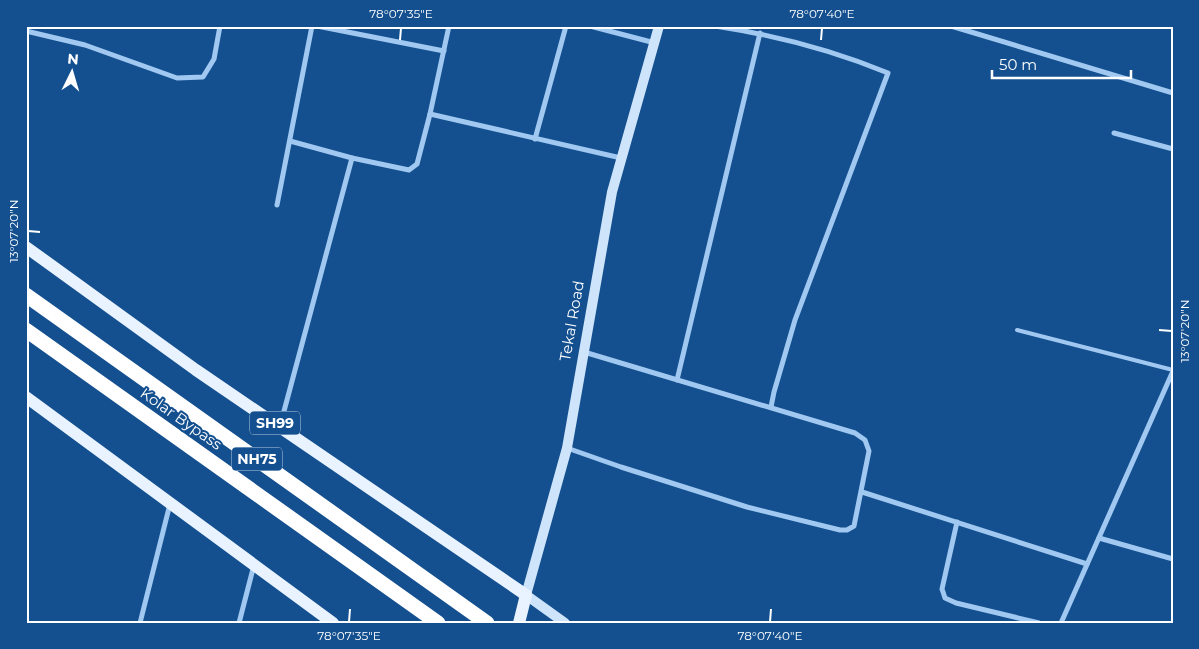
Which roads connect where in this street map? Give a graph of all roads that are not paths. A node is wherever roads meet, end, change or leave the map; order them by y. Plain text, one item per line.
1 (220, 26) edge
2 (312, 26) edge
3 (317, 26) edge
4 (449, 26) edge
5 (566, 26) edge
6 (590, 26) edge
7 (659, 26) edge
8 (715, 26) edge
9 (952, 26) edge
10 (26, 31) edge
11 (760, 33) junction
12 (655, 43) junction
13 (444, 51) junction
14 (1173, 93) edge
15 (430, 114) junction
16 (1114, 133) dead end
17 (535, 138) junction
18 (290, 141) junction
19 (1173, 149) edge
20 (352, 158) junction
21 (622, 158) junction
22 (277, 205) dead end
23 (26, 247) edge
24 (26, 295) edge
25 (26, 330) edge
26 (1017, 330) dead end
27 (584, 352) junction
28 (1173, 370) edge
29 (677, 380) junction
30 (26, 397) edge
31 (771, 407) junction
32 (280, 426) junction
33 (567, 448) junction
34 (862, 492) junction
35 (170, 502) junction
36 (957, 522) junction
37 (1099, 538) junction
38 (1173, 559) edge
39 (254, 564) junction
40 (1087, 564) junction
41 (526, 595) junction
42 (140, 623) edge
43 (239, 623) edge
44 (333, 623) edge
45 (438, 623) edge
46 (487, 623) edge
47 (519, 623) edge
48 (565, 623) edge
49 (1039, 623) edge
50 (1062, 623) edge

1 - 10 street
2 - 18 street
3 - 13 street
4 - 13 street
5 - 17 street
6 - 12 street
7 - 12 main road, Tekal Road
8 - 11 street
9 - 14 street
11 - 29 street
11 - 31 street
12 - 21 main road, Tekal Road
13 - 15 street
15 - 17 street
15 - 20 street
16 - 19 street
17 - 21 street
18 - 20 street
18 - 22 street
20 - 32 street
21 - 27 main road, Tekal Road
23 - 32 main road, SH99
24 - 46 highway, NH75
25 - 45 highway, Kolar Bypass / NH75
26 - 28 lane
27 - 29 street
27 - 33 main road, Tekal Road
28 - 37 street
29 - 31 street
30 - 35 main road
31 - 34 street
32 - 41 main road, SH99
33 - 34 street
33 - 41 main road, Tekal Road
34 - 36 street
35 - 39 main road
35 - 42 street
36 - 40 street
36 - 49 street
37 - 38 street
37 - 40 street
39 - 43 street
39 - 44 main road
40 - 50 street
41 - 47 main road, Tekal Road
41 - 48 main road

